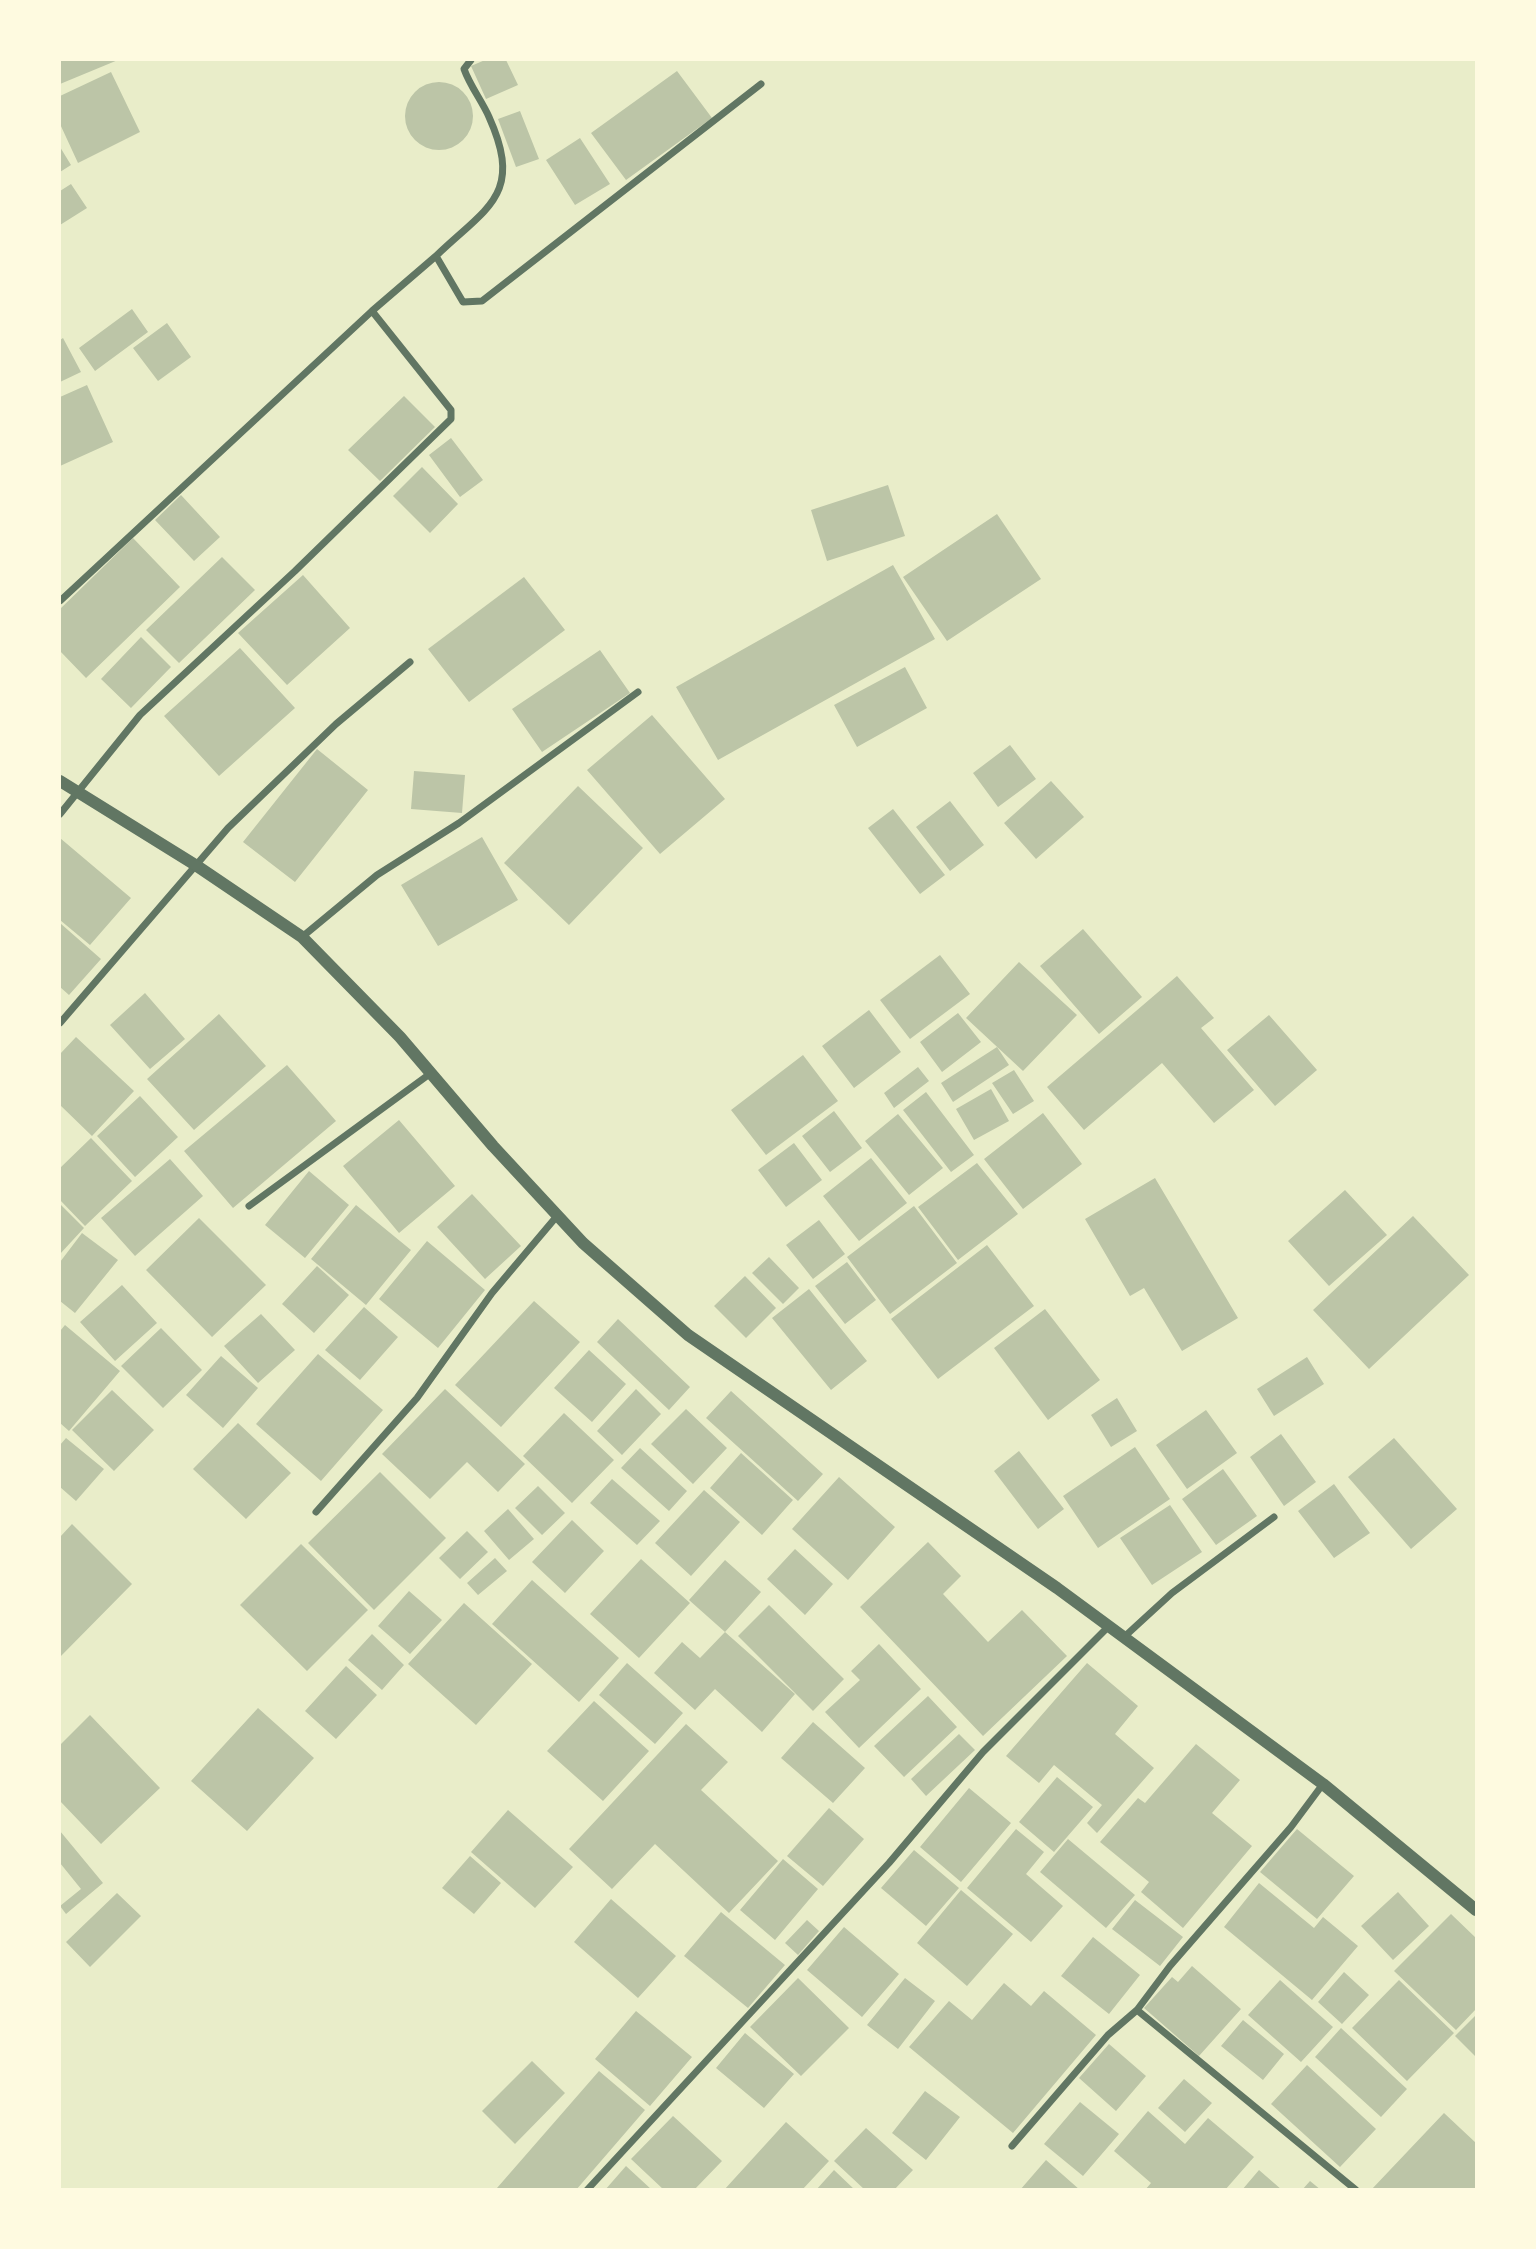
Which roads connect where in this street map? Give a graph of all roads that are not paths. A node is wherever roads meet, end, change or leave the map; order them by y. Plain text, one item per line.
1 (471, 60) edge
2 (761, 84) dead end
3 (436, 256) junction
4 (372, 311) junction
5 (60, 601) edge
6 (410, 662) dead end
7 (638, 692) dead end
8 (60, 781) edge
9 (78, 791) junction
10 (60, 814) edge
11 (197, 866) junction
12 (302, 937) junction
13 (60, 1023) edge
14 (431, 1073) junction
15 (249, 1206) dead end
16 (557, 1216) junction
17 (316, 1512) dead end
18 (1274, 1517) dead end
19 (1107, 1628) junction
20 (1123, 1639) junction
21 (1322, 1784) junction
22 (1476, 1910) edge
23 (1138, 2010) junction
24 (1012, 2146) dead end
25 (587, 2189) edge
26 (1356, 2189) edge

1 - 3 street
2 - 3 street
3 - 4 street
4 - 5 street
4 - 9 street
6 - 11 street
7 - 12 street
8 - 9 street
9 - 10 street
9 - 11 street
11 - 12 street
11 - 13 street
12 - 14 street
14 - 15 street
14 - 16 street
16 - 17 street
16 - 19 street
18 - 20 street
19 - 20 street
19 - 25 street
20 - 21 street
21 - 22 street
21 - 23 street
23 - 24 street
23 - 26 street

